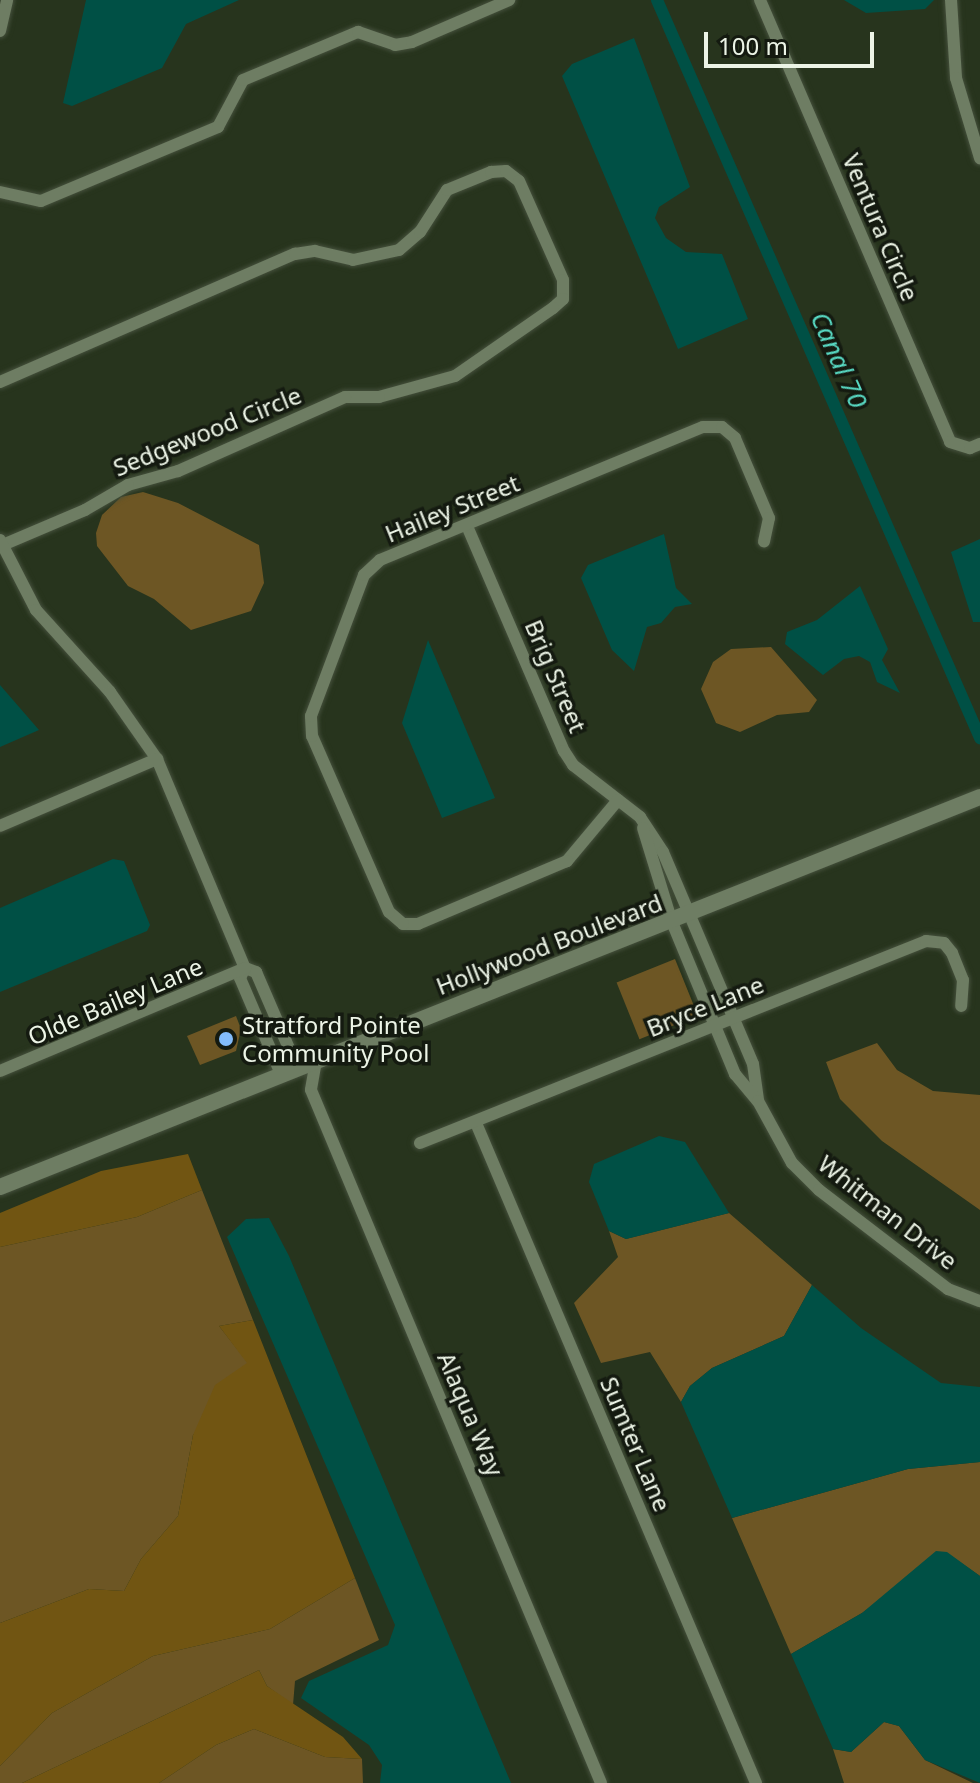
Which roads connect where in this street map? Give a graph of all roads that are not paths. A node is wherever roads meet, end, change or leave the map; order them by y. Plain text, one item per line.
1 (7, 0) edge
2 (509, 0) edge
3 (760, 0) edge
4 (951, 0) edge
5 (0, 31) edge
6 (980, 158) edge
7 (0, 192) edge
8 (0, 382) edge
9 (980, 444) edge
10 (467, 526) junction
11 (764, 541) dead end
12 (1, 544) edge
13 (157, 759) junction
14 (980, 797) edge
15 (618, 800) junction
16 (640, 817) junction
17 (0, 826) edge
18 (690, 915) junction
19 (672, 922) junction
20 (245, 968) junction
21 (961, 1006) dead end
22 (733, 1018) junction
23 (715, 1026) junction
24 (316, 1061) junction
25 (298, 1069) junction
26 (0, 1071) edge
27 (281, 1074) junction
28 (758, 1101) junction
29 (476, 1123) junction
30 (420, 1143) dead end
31 (0, 1187) edge
32 (980, 1301) edge
33 (601, 1783) edge
34 (756, 1783) edge

1 - 5 street
2 - 7 street
3 - 9 street, Ventura Circle
4 - 6 street
8 - 12 street, Sedgewood Circle
10 - 11 street, Hailey Street
10 - 15 street, Brig Street
10 - 15 street, Hailey Street
12 - 13 street
13 - 17 street
13 - 20 street
14 - 18 street, Hollywood Boulevard
15 - 16 street, Brig Street
16 - 18 street, Brig Street
16 - 19 street
18 - 19 street, Hollywood Boulevard
18 - 22 street, Whitman Drive
19 - 23 street, Whitman Drive
19 - 24 street, Hollywood Boulevard
20 - 25 street
20 - 26 street, Olde Bailey Lane
20 - 27 street
21 - 22 street, Bryce Lane
22 - 23 street, Bryce Lane
22 - 28 street, Whitman Drive
23 - 28 street, Whitman Drive
23 - 29 street, Bryce Lane
24 - 25 street, Hollywood Boulevard
24 - 33 street, Alaqua Way
25 - 27 street, Hollywood Boulevard
27 - 31 street, Hollywood Boulevard
28 - 32 street, Whitman Drive
29 - 30 street, Bryce Lane
29 - 34 street, Sumter Lane

